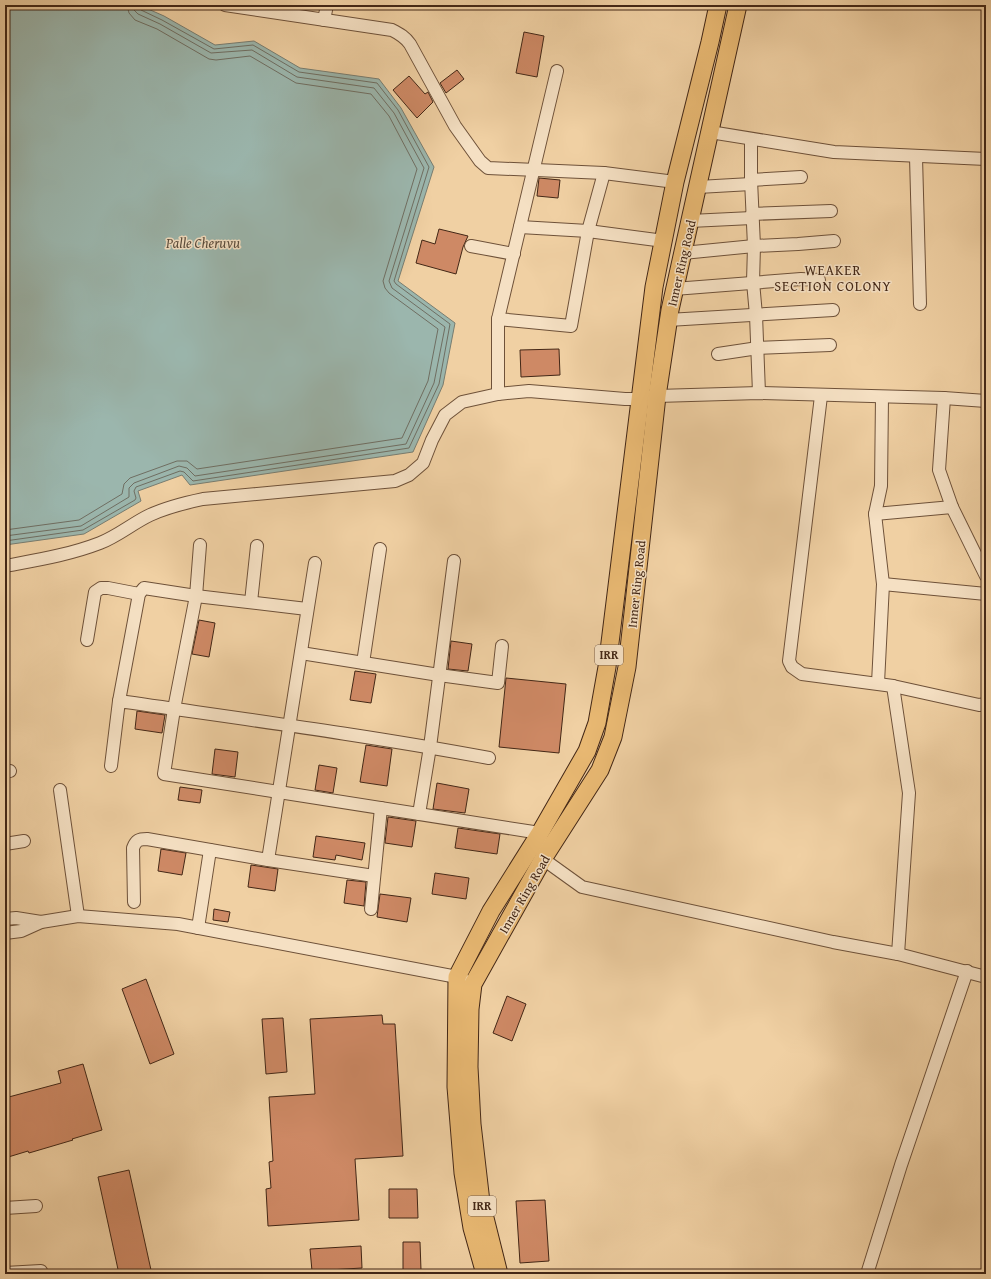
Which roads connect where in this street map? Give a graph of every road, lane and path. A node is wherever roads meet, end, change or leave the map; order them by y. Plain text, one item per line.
1 (225, 5) edge
2 (327, 5) edge
3 (718, 5) edge
4 (738, 5) edge
5 (324, 20) junction
6 (557, 72) dead end
7 (710, 132) junction
8 (751, 139) junction
9 (916, 157) junction
10 (986, 159) edge
11 (534, 170) junction
12 (604, 173) junction
13 (801, 177) dead end
14 (675, 182) junction
15 (751, 182) junction
16 (698, 187) junction
17 (831, 211) dead end
18 (752, 216) junction
19 (690, 221) junction
20 (520, 227) junction
21 (588, 232) junction
22 (664, 241) junction
23 (834, 241) dead end
24 (471, 246) dead end
25 (754, 246) junction
26 (683, 253) junction
27 (514, 254) junction
28 (819, 280) dead end
29 (753, 282) junction
30 (674, 289) junction
31 (920, 304) dead end
32 (833, 310) dead end
33 (756, 315) junction
34 (498, 319) junction
35 (668, 320) junction
36 (830, 345) dead end
37 (758, 348) junction
38 (718, 354) dead end
39 (759, 393) junction
40 (498, 394) junction
41 (657, 396) junction
42 (821, 396) junction
43 (882, 397) junction
44 (944, 398) junction
45 (640, 399) junction
46 (986, 401) edge
47 (952, 507) junction
48 (875, 514) junction
49 (200, 545) dead end
50 (257, 546) dead end
51 (380, 549) dead end
52 (454, 561) dead end
53 (315, 563) dead end
54 (5, 566) edge
55 (986, 576) edge
56 (883, 584) junction
57 (139, 594) junction
58 (986, 594) edge
59 (196, 596) junction
60 (251, 602) junction
61 (307, 609) junction
62 (87, 640) dead end
63 (502, 646) dead end
64 (300, 652) junction
65 (364, 663) junction
66 (439, 675) junction
67 (878, 683) junction
68 (892, 686) junction
69 (119, 701) junction
70 (986, 704) edge
71 (174, 709) junction
72 (289, 724) junction
73 (430, 747) junction
74 (489, 758) dead end
75 (111, 766) dead end
76 (60, 790) dead end
77 (279, 792) junction
78 (381, 808) junction
79 (419, 814) junction
80 (540, 833) junction
81 (24, 841) dead end
82 (5, 844) edge
83 (210, 850) junction
84 (543, 859) junction
85 (268, 860) junction
86 (374, 876) junction
87 (134, 902) dead end
88 (371, 909) dead end
89 (78, 916) junction
90 (5, 919) edge
91 (41, 922) junction
92 (198, 928) junction
93 (5, 933) edge
94 (898, 954) junction
95 (967, 972) junction
96 (457, 977) junction
97 (986, 977) edge
98 (473, 984) junction
99 (36, 1206) dead end
100 (5, 1208) edge
101 (40, 1271) dead end
102 (5, 1273) edge
103 (485, 1274) edge
104 (499, 1274) edge
105 (867, 1274) edge

1 - 5 street
2 - 5 street
3 - 14 highway, Inner Ring Road / IRR
4 - 7 highway, Inner Ring Road / IRR
5 - 11 street
6 - 11 street
7 - 8 street
7 - 16 highway, Inner Ring Road / IRR
8 - 9 street
8 - 15 street
9 - 10 street
9 - 31 street
11 - 12 street
11 - 20 street
12 - 14 street
12 - 21 street
13 - 15 street
14 - 22 highway, Inner Ring Road / IRR
15 - 16 street
15 - 18 street
16 - 19 highway, Inner Ring Road / IRR
17 - 18 street
18 - 19 street
18 - 25 street
19 - 26 highway, Inner Ring Road / IRR
20 - 21 street
20 - 27 street
21 - 22 street
21 - 34 street
22 - 45 highway, Inner Ring Road / IRR
23 - 25 street
24 - 27 street
25 - 26 street
25 - 29 street
26 - 30 highway, Inner Ring Road / IRR
27 - 34 street
28 - 29 street
29 - 30 street
29 - 33 street
30 - 35 highway, Inner Ring Road / IRR
32 - 33 street
33 - 35 street
33 - 37 street
34 - 40 street
35 - 41 highway, Inner Ring Road / IRR
36 - 37 street
37 - 38 street
37 - 39 street
39 - 41 street
39 - 42 street
40 - 45 street
40 - 54 street
41 - 45 street
41 - 84 highway, Inner Ring Road / IRR
42 - 43 street
42 - 67 street
43 - 44 street
43 - 48 street
44 - 46 street
44 - 47 street
45 - 80 highway, Inner Ring Road / IRR
47 - 48 street
47 - 55 street
48 - 56 street
49 - 59 street
50 - 60 street
51 - 65 street
52 - 66 street
53 - 61 street
56 - 58 street
56 - 67 street
57 - 59 street
57 - 62 street
57 - 69 street
59 - 60 street
59 - 71 street
60 - 61 street
61 - 64 street
63 - 66 street
64 - 65 street
64 - 72 street
65 - 66 street
66 - 73 street
67 - 68 street
68 - 70 street
68 - 94 street
69 - 71 street
69 - 75 street
71 - 72 street
71 - 77 street
72 - 73 street
72 - 77 street
73 - 74 street
73 - 79 street
76 - 89 street
77 - 78 street
77 - 85 street
78 - 79 street
78 - 86 street
79 - 80 street
80 - 84 street
80 - 96 highway, Inner Ring Road / IRR
81 - 82 street
83 - 85 street
83 - 87 street
83 - 92 street
84 - 94 street
84 - 98 highway, Inner Ring Road / IRR
85 - 86 street
86 - 88 street
89 - 91 street
89 - 92 street
90 - 91 street
91 - 93 street
92 - 96 street
94 - 95 street
95 - 97 street
95 - 105 street
96 - 98 street
96 - 103 highway, Inner Ring Road / IRR
98 - 104 highway, Inner Ring Road / IRR
99 - 100 street
101 - 102 street

